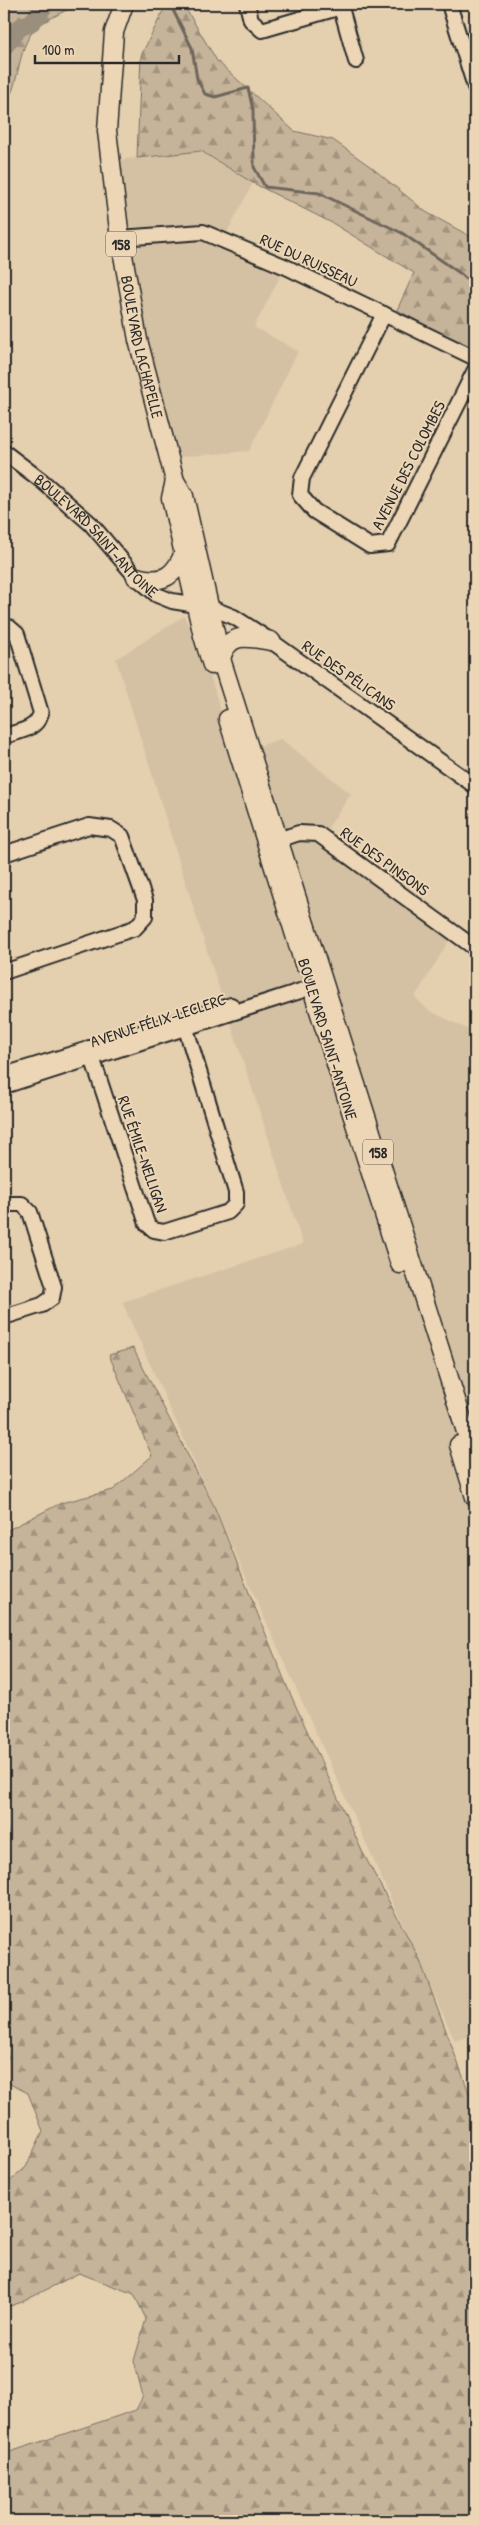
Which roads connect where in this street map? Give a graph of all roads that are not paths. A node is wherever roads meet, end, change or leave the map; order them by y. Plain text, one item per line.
1 (124, 4) edge
2 (246, 4) edge
3 (448, 4) edge
4 (340, 6) edge
5 (356, 61) dead end
6 (475, 87) edge
7 (120, 238) junction
8 (384, 314) junction
9 (475, 358) edge
10 (475, 370) edge
11 (4, 452) edge
12 (175, 481) junction
13 (184, 553) junction
14 (136, 578) junction
15 (202, 606) junction
16 (4, 627) edge
17 (203, 636) joint
18 (271, 641) junction
19 (221, 658) junction
20 (4, 736) edge
21 (475, 786) edge
22 (273, 842) junction
23 (4, 854) edge
24 (475, 948) edge
25 (4, 972) edge
26 (316, 982) junction
27 (185, 1024) junction
28 (90, 1054) junction
29 (4, 1075) edge
30 (4, 1086) edge
31 (4, 1204) edge
32 (4, 1318) edge
33 (475, 1460) edge
34 (475, 1497) edge

1 - 7 main road, BOULEVARD LACHAPELLE / 158
2 - 4 street
3 - 6 street
4 - 5 street
7 - 8 street, RUE DU RUISSEAU
7 - 12 main road, BOULEVARD LACHAPELLE / 158
8 - 9 street, RUE DU RUISSEAU
8 - 10 street, AVENUE DES COLOMBES
11 - 14 street, BOULEVARD SAINT-ANTOINE
12 - 13 main road, BOULEVARD LACHAPELLE / 158
12 - 15 main road, BOULEVARD LACHAPELLE / 158
13 - 14 main road
13 - 15 main road, BOULEVARD LACHAPELLE / 158
14 - 15 street, BOULEVARD SAINT-ANTOINE
15 - 17 main road, BOULEVARD LACHAPELLE / 158
15 - 18 street, RUE DES PÉLICANS
15 - 19 main road, BOULEVARD LACHAPELLE / 158
16 - 20 street
17 - 22 main road, BOULEVARD SAINT-ANTOINE / 158
18 - 19 main road
18 - 21 street, RUE DES PÉLICANS
19 - 22 main road, BOULEVARD SAINT-ANTOINE / 158
22 - 24 street, RUE DES PINSONS
22 - 26 main road, BOULEVARD SAINT-ANTOINE / 158
23 - 25 street
26 - 27 street, AVENUE FÉLIX-LECLERC
26 - 33 main road, BOULEVARD SAINT-ANTOINE / 158
26 - 34 main road, BOULEVARD SAINT-ANTOINE / 158
27 - 28 street, AVENUE FÉLIX-LECLERC
27 - 28 street, RUE ÉMILE-NELLIGAN
28 - 29 street, AVENUE FÉLIX-LECLERC
28 - 30 street, AVENUE FÉLIX-LECLERC
31 - 32 street

